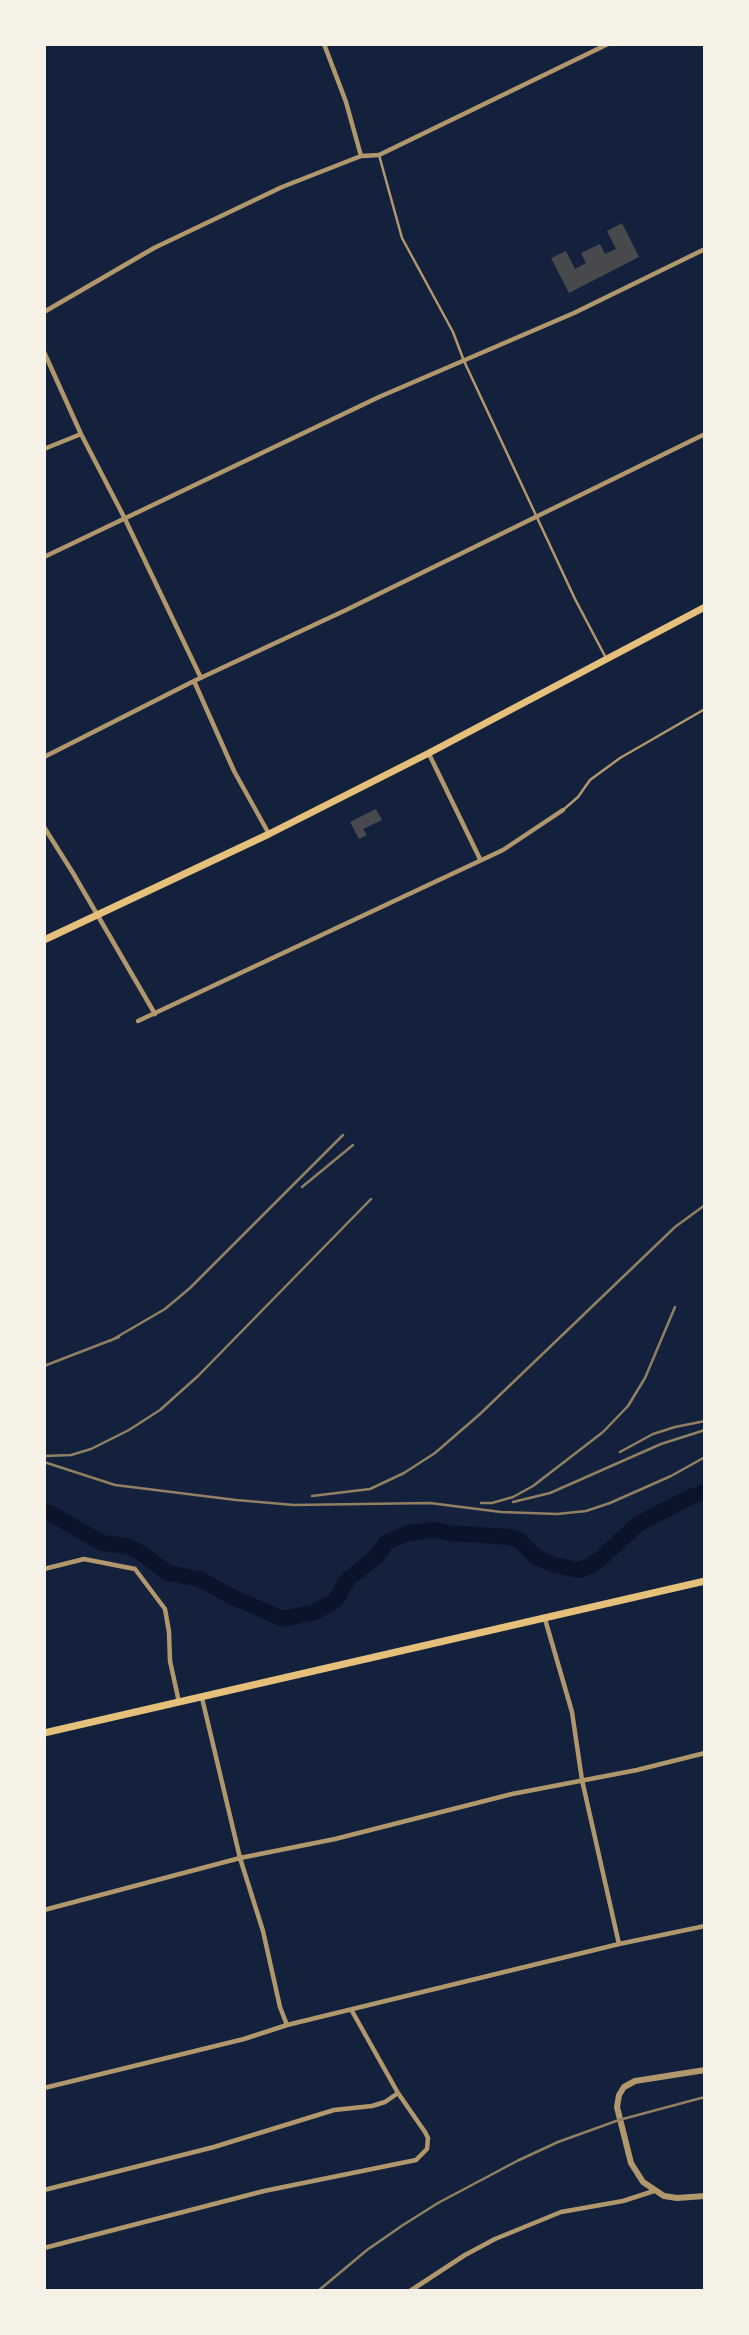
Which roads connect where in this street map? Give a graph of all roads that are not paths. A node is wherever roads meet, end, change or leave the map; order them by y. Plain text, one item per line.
1 (324, 44) edge
2 (608, 44) edge
3 (379, 155) junction
4 (361, 156) junction
5 (705, 249) edge
6 (44, 312) edge
7 (44, 352) edge
8 (464, 361) junction
9 (80, 434) junction
10 (705, 434) edge
11 (44, 449) edge
12 (538, 516) junction
13 (124, 517) junction
14 (44, 557) edge
15 (705, 607) edge
16 (606, 658) junction
17 (201, 678) junction
18 (194, 681) junction
19 (705, 709) edge
20 (429, 753) junction
21 (44, 757) edge
22 (563, 810) joint
23 (44, 827) edge
24 (269, 834) junction
25 (480, 859) junction
26 (96, 915) junction
27 (44, 940) edge
28 (155, 1014) junction
29 (138, 1021) dead end
30 (44, 1569) edge
31 (705, 1581) edge
32 (545, 1619) junction
33 (202, 1697) junction
34 (179, 1702) junction
35 (44, 1733) edge
36 (705, 1753) edge
37 (582, 1780) junction
38 (240, 1858) junction
39 (44, 1910) edge
40 (705, 1926) edge
41 (619, 1944) junction
42 (352, 2011) junction
43 (287, 2025) junction
44 (705, 2070) edge
45 (44, 2088) edge
46 (398, 2093) junction
47 (44, 2190) edge
48 (654, 2191) junction
49 (705, 2196) edge
50 (44, 2248) edge
51 (410, 2291) edge

1 - 4 street
2 - 3 street
3 - 4 street
3 - 8 lane
4 - 6 street
5 - 8 street
7 - 9 street
8 - 12 lane
8 - 13 street
9 - 11 street
9 - 13 street
10 - 12 street
12 - 16 lane
12 - 17 street
13 - 14 street
13 - 17 street
15 - 16 main road
16 - 20 main road
17 - 18 street
18 - 21 street
18 - 24 street
19 - 22 lane
20 - 24 main road
20 - 25 street
22 - 25 street
23 - 26 street
24 - 26 main road
25 - 28 street
26 - 27 main road
26 - 28 street
28 - 29 street
30 - 34 street
31 - 32 main road
32 - 33 main road
32 - 37 street
33 - 34 main road
33 - 38 street
34 - 35 main road
36 - 37 street
37 - 38 street
37 - 41 street
38 - 39 street
38 - 43 street
40 - 41 street
41 - 42 street
42 - 43 street
42 - 46 street
43 - 45 street
44 - 48 street
46 - 47 street
46 - 50 street
48 - 49 street
48 - 51 street

